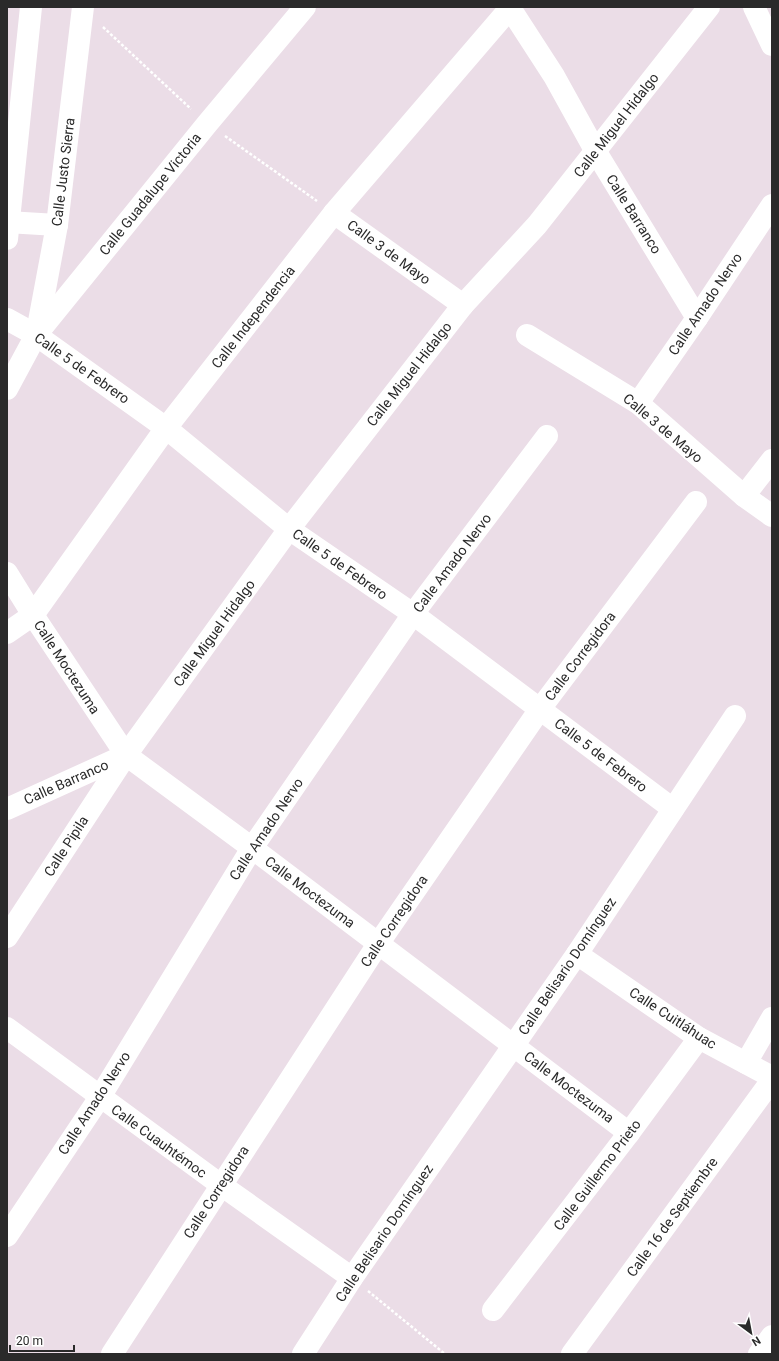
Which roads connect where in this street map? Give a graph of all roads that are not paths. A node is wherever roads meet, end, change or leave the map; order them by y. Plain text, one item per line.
1 (31, 7) edge
2 (305, 7) edge
3 (710, 7) edge
4 (754, 7) edge
5 (84, 8) edge
6 (510, 8) edge
7 (772, 46) edge
8 (596, 152) junction
9 (772, 205) edge
10 (334, 213) junction
11 (57, 226) junction
12 (8, 228) edge
13 (463, 305) junction
14 (697, 318) junction
15 (7, 319) edge
16 (36, 335) junction
17 (527, 335) dead end
18 (7, 389) edge
19 (638, 403) junction
20 (166, 428) junction
21 (547, 436) dead end
22 (772, 460) edge
23 (744, 496) junction
24 (696, 502) dead end
25 (772, 516) edge
26 (289, 529) junction
27 (7, 573) edge
28 (413, 614) junction
29 (33, 615) junction
30 (7, 633) edge
31 (540, 709) junction
32 (735, 716) dead end
33 (126, 755) junction
34 (7, 809) edge
35 (673, 810) junction
36 (252, 848) junction
37 (7, 936) edge
38 (378, 944) junction
39 (577, 954) junction
40 (772, 1018) edge
41 (7, 1028) edge
42 (699, 1038) junction
43 (513, 1045) junction
44 (746, 1063) junction
45 (772, 1077) edge
46 (772, 1080) edge
47 (100, 1097) junction
48 (629, 1133) junction
49 (221, 1185) junction
50 (7, 1236) edge
51 (352, 1278) junction
52 (493, 1310) dead end
53 (772, 1336) edge
54 (112, 1354) edge
55 (303, 1354) edge
56 (572, 1354) edge
57 (759, 1354) edge

1 - 12 street
2 - 16 street, Calle Guadalupe Victoria
3 - 8 street, Calle Miguel Hidalgo
4 - 7 street
5 - 11 street, Calle Justo Sierra
6 - 8 street, Calle Barranco
6 - 10 street, Calle Independencia
8 - 13 street, Calle Miguel Hidalgo
8 - 14 street, Calle Barranco
9 - 14 street, Calle Amado Nervo
10 - 13 street, Calle 3 de Mayo
10 - 20 street, Calle Independencia
11 - 12 street
11 - 16 street, Calle Justo Sierra
13 - 26 street, Calle Miguel Hidalgo
14 - 19 street, Calle Amado Nervo
15 - 16 street, Calle 5 de Febrero
16 - 18 street, Calle Guadalupe Victoria
16 - 20 street, Calle 5 de Febrero
17 - 19 street, Calle 3 de Mayo
19 - 23 street, Calle 3 de Mayo
20 - 26 street, Calle 5 de Febrero
20 - 29 street, Calle Independencia
21 - 28 street, Calle Amado Nervo
22 - 23 street
23 - 25 street, Calle 3 de Mayo
24 - 31 street, Calle Corregidora
26 - 28 street, Calle 5 de Febrero
26 - 33 street, Calle Miguel Hidalgo
27 - 29 street, Calle Moctezuma
28 - 31 street, Calle 5 de Febrero
28 - 36 street, Calle Amado Nervo
29 - 30 street, Calle Independencia
29 - 33 street, Calle Moctezuma
31 - 35 street, Calle 5 de Febrero
31 - 38 street, Calle Corregidora
32 - 35 street, Calle Belisario Domínguez
33 - 34 street, Calle Barranco
33 - 36 street, Calle Moctezuma
33 - 37 street, Calle Pipila
35 - 39 street, Calle Belisario Domínguez
36 - 38 street, Calle Moctezuma
36 - 47 street, Calle Amado Nervo
38 - 43 street, Calle Moctezuma
38 - 49 street, Calle Corregidora
39 - 42 street, Calle Cuitláhuac
39 - 43 street, Calle Belisario Domínguez
40 - 44 street
41 - 47 street, Calle Cuauhtémoc
42 - 44 street, Calle Cuitláhuac
42 - 48 street, Calle Guillermo Prieto
43 - 48 street, Calle Moctezuma
43 - 51 street, Calle Belisario Domínguez
44 - 45 street, Calle Cuitláhuac
46 - 56 street, Calle 16 de Septiembre
47 - 49 street, Calle Cuauhtémoc
47 - 50 street, Calle Amado Nervo
48 - 52 street, Calle Guillermo Prieto
49 - 51 street, Calle Cuauhtémoc
49 - 54 street, Calle Corregidora
51 - 55 street, Calle Belisario Domínguez
53 - 57 street

